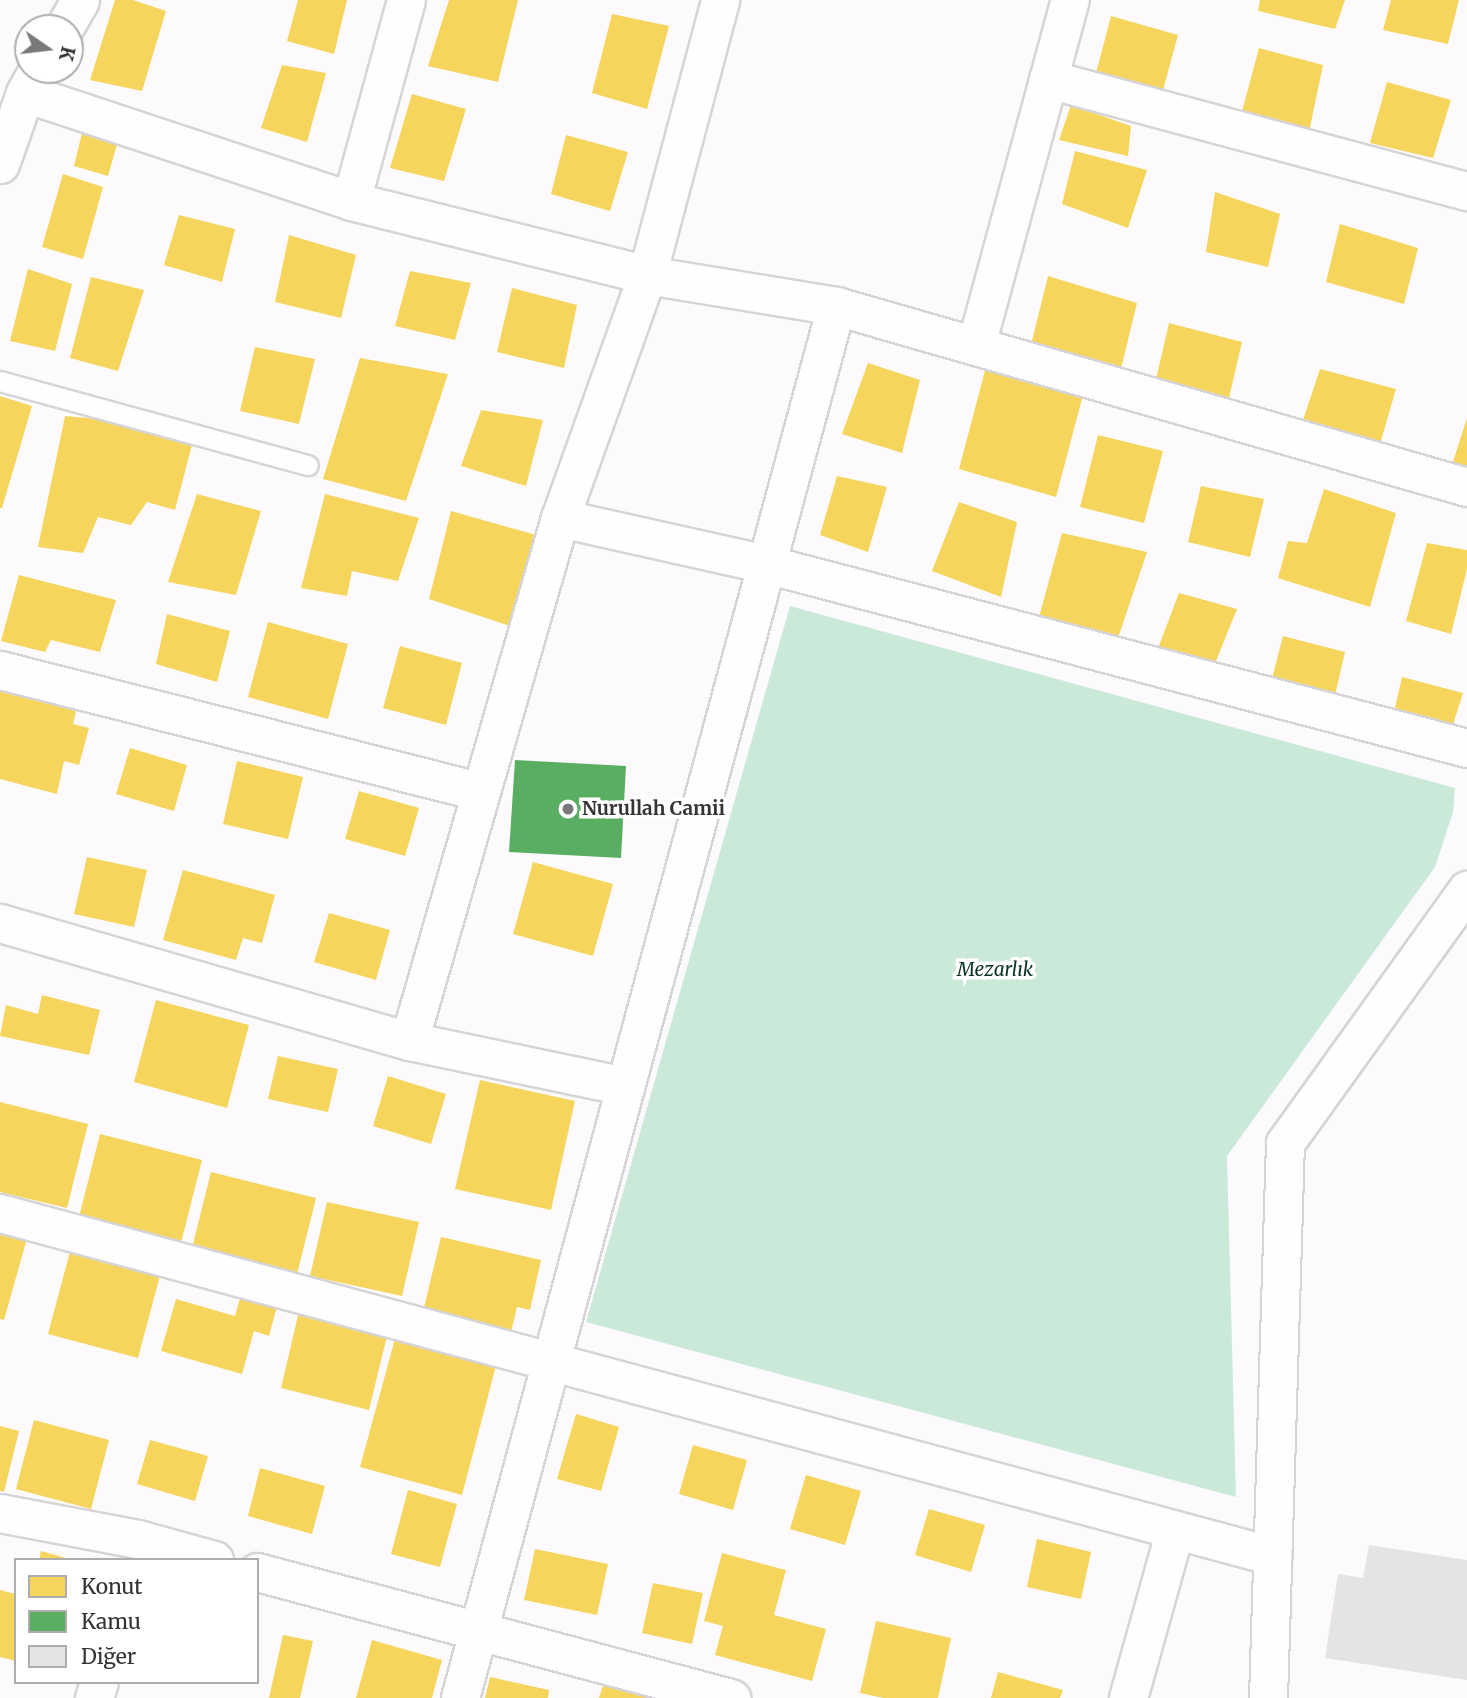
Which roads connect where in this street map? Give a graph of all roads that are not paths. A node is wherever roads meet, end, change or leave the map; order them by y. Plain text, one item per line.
1 (406, 0) edge
2 (720, 0) edge
3 (1070, 0) edge
4 (1048, 79) junction
5 (30, 84) edge
6 (39, 84) edge
7 (0, 164) edge
8 (1467, 191) edge
9 (351, 201) junction
10 (647, 275) junction
11 (836, 306) junction
12 (976, 345) junction
13 (0, 382) edge
14 (308, 466) dead end
15 (1467, 487) edge
16 (560, 518) junction
17 (766, 564) junction
18 (0, 670) edge
19 (1467, 748) edge
20 (481, 792) junction
21 (1467, 890) edge
22 (0, 923) edge
23 (409, 1041) junction
24 (625, 1086) junction
25 (0, 1213) edge
26 (551, 1359) junction
27 (0, 1513) edge
28 (1175, 1530) junction
29 (135, 1549) edge
30 (1272, 1556) junction
31 (200, 1558) edge
32 (259, 1573) edge
33 (478, 1632) junction
34 (460, 1698) edge
35 (732, 1698) edge
36 (1128, 1698) edge
37 (1268, 1698) edge

1 - 9 street
2 - 10 street
3 - 4 street
4 - 8 street
4 - 12 street
5 - 7 street
6 - 9 street
9 - 10 street
10 - 11 street
10 - 16 street
11 - 12 street
11 - 17 street
12 - 15 street
13 - 14 lane
16 - 17 street
16 - 20 street
17 - 19 street
17 - 24 street
18 - 20 street
20 - 23 street
21 - 30 street
22 - 23 street
23 - 24 street
24 - 26 street
25 - 26 street
26 - 28 street
26 - 33 street
27 - 29 street
28 - 30 street
28 - 36 street
29 - 31 street
30 - 37 street
32 - 33 street
33 - 34 street
33 - 35 street

